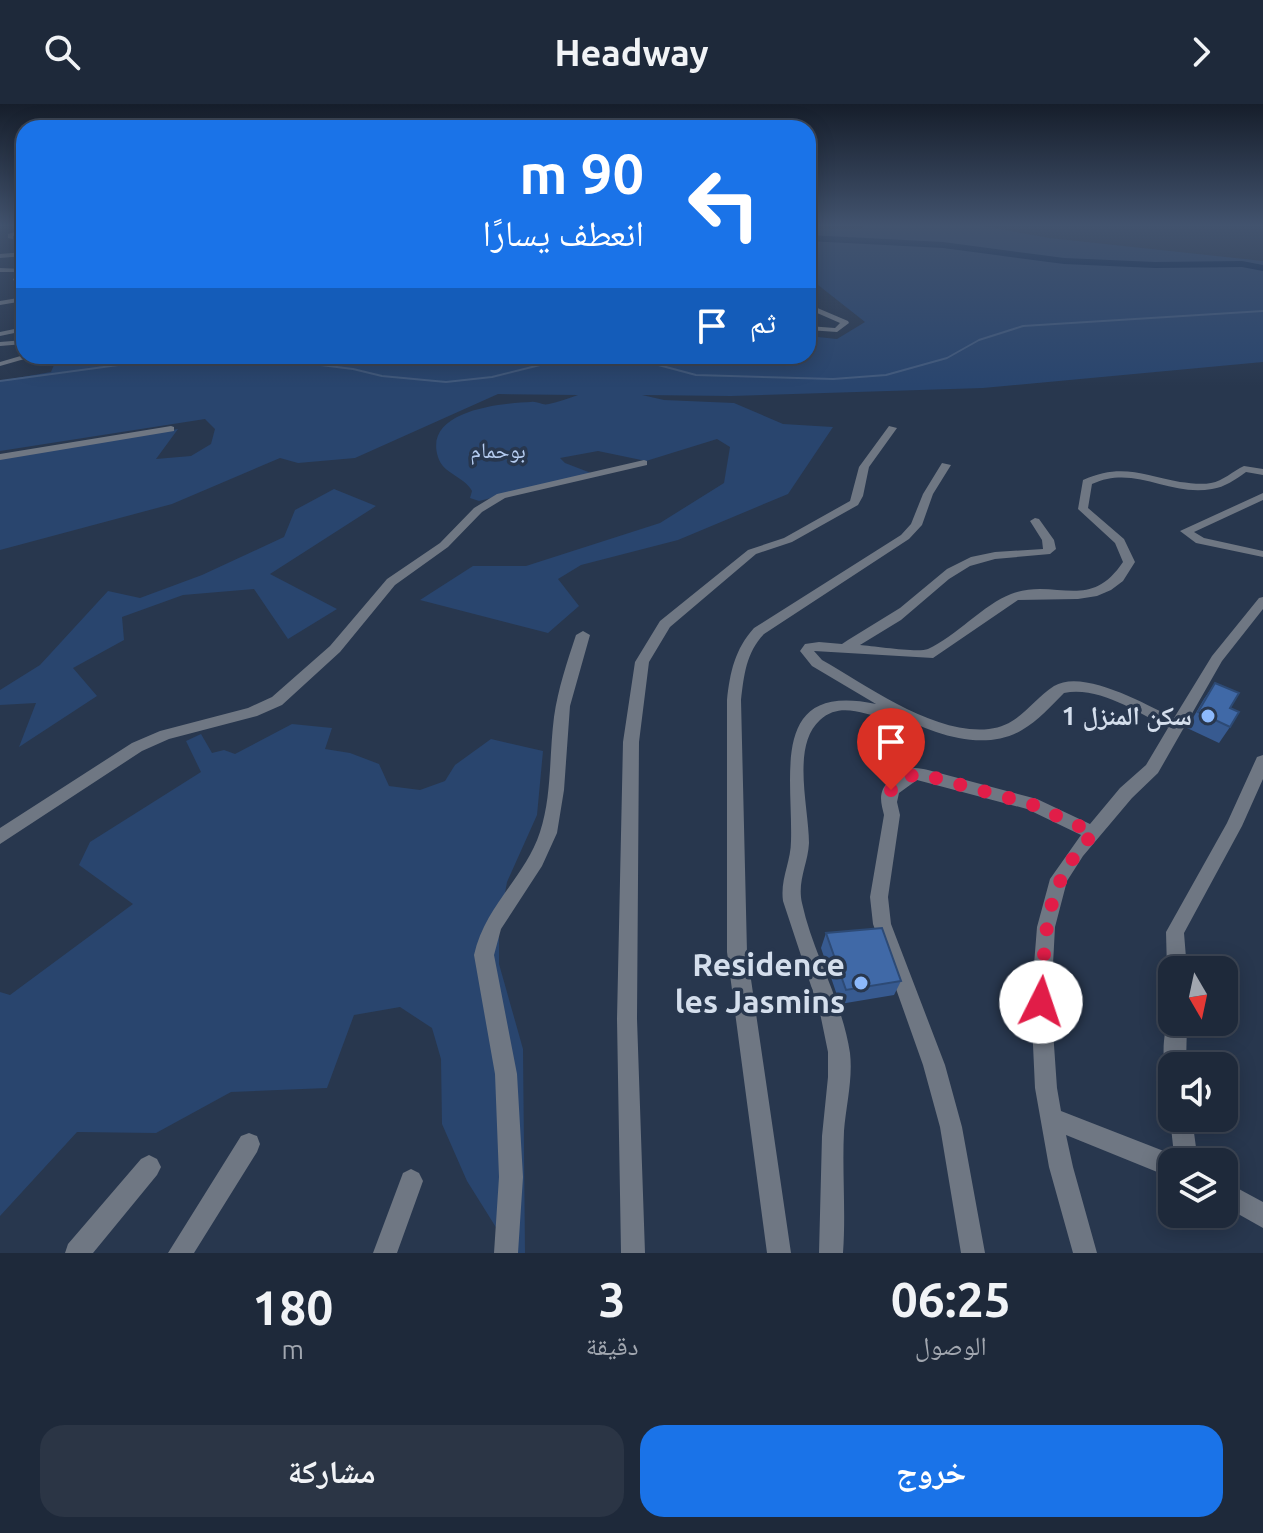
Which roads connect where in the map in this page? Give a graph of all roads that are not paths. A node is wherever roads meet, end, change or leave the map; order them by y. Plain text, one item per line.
1 (816, 310) edge
2 (816, 329) edge
3 (892, 428) dead end
4 (171, 429) dead end
5 (0, 457) edge
6 (644, 463) dead end
7 (946, 465) dead end
8 (1263, 472) edge
9 (1263, 496) edge
10 (1035, 521) dead end
11 (1263, 554) edge
12 (1263, 601) edge
13 (583, 635) dead end
14 (842, 649) junction
15 (905, 715) junction
16 (1177, 726) junction
17 (1263, 761) edge
18 (1094, 833) junction
19 (0, 837) edge
20 (1176, 956) edge
21 (1054, 1119) junction
22 (249, 1144) dead end
23 (1158, 1160) edge
24 (149, 1167) dead end
25 (411, 1181) dead end
26 (1238, 1201) edge
27 (1263, 1216) edge
28 (77, 1253) edge
29 (180, 1253) edge
30 (385, 1253) edge
31 (506, 1253) edge
32 (633, 1253) edge
33 (779, 1253) edge
34 (831, 1253) edge
35 (973, 1253) edge
36 (1085, 1253) edge

1 - 2 street
3 - 32 street
4 - 5 street
6 - 19 street
7 - 33 street
8 - 14 street
9 - 11 street
10 - 14 street
12 - 16 street
13 - 31 street
14 - 15 street
15 - 16 street
15 - 34 street
16 - 18 street
17 - 20 street
18 - 21 street
18 - 35 street
21 - 23 street
21 - 36 street
22 - 29 street
24 - 28 street
25 - 30 street
26 - 27 street

